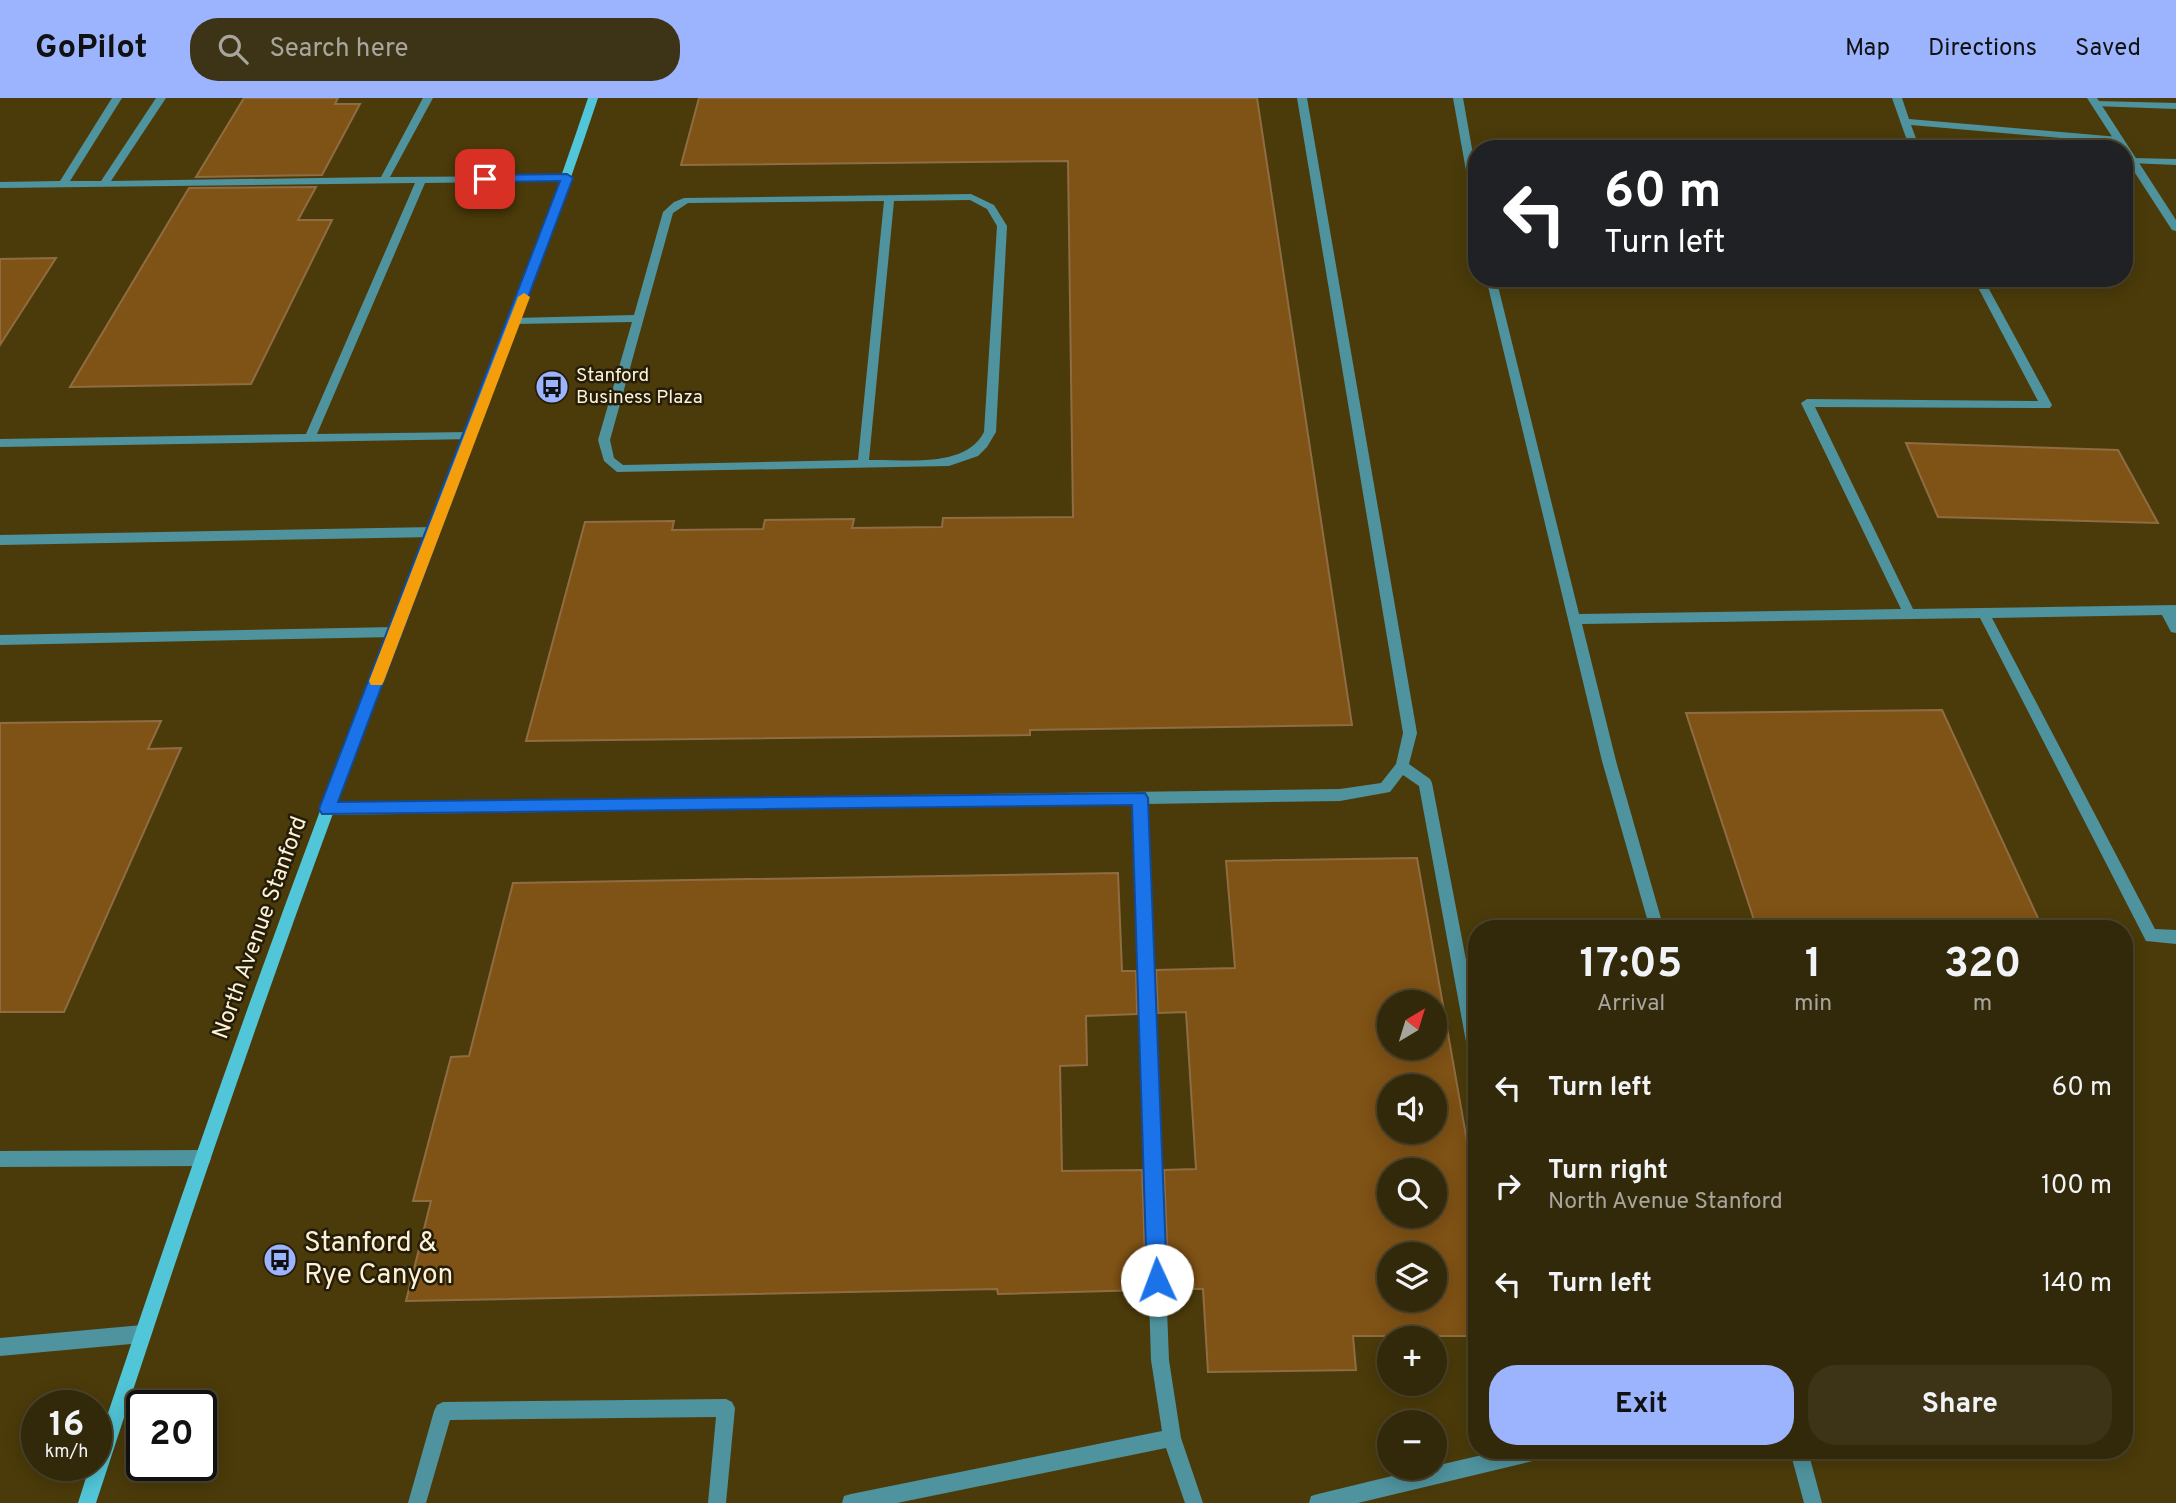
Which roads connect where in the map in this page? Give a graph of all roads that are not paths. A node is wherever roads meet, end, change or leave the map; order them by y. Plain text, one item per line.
1 (117, 98) edge
2 (161, 98) edge
3 (428, 98) edge
4 (593, 98) edge
5 (1303, 98) edge
6 (1458, 98) edge
7 (1897, 98) edge
8 (2094, 101) edge
9 (2176, 106) edge
10 (1906, 122) junction
11 (1912, 140) edge
12 (2119, 140) joint
13 (1468, 154) edge
14 (2133, 161) joint
15 (2176, 162) edge
16 (567, 178) junction
17 (422, 179) junction
18 (384, 180) junction
19 (63, 184) junction
20 (104, 184) junction
21 (0, 185) edge
22 (889, 198) junction
23 (2176, 228) edge
24 (1492, 287) edge
25 (1983, 287) edge
26 (638, 318) junction
27 (515, 321) junction
28 (471, 436) junction
29 (310, 438) junction
30 (0, 443) edge
31 (863, 464) junction
32 (434, 532) junction
33 (0, 540) edge
34 (2170, 610) edge
35 (1983, 612) junction
36 (1909, 613) junction
37 (1574, 619) junction
38 (2176, 628) edge
39 (395, 632) junction
40 (0, 640) edge
41 (1402, 766) junction
42 (1140, 798) junction
43 (327, 809) junction
44 (1654, 920) edge
45 (2176, 937) edge
46 (1468, 1010) edge
47 (202, 1158) junction
48 (0, 1159) edge
49 (142, 1334) junction
50 (0, 1347) edge
51 (1172, 1438) junction
52 (1503, 1459) edge
53 (1802, 1459) edge
54 (87, 1503) edge
55 (418, 1503) edge
56 (717, 1503) edge
57 (851, 1503) edge
58 (1194, 1503) edge
59 (1318, 1503) edge
60 (1813, 1503) edge

1 - 19 street
2 - 20 street
3 - 18 street
4 - 16 street, North Avenue Stanford
5 - 41 street
6 - 13 street
7 - 10 street
8 - 9 street
8 - 12 street
10 - 11 street
10 - 12 street
14 - 15 street
14 - 23 street
16 - 17 street
16 - 27 street, North Avenue Stanford
17 - 18 street
17 - 29 street
18 - 20 street
19 - 20 street
19 - 21 street
22 - 26 street
22 - 31 street
22 - 31 street
24 - 37 street
25 - 36 street
26 - 27 street
26 - 31 street
27 - 28 street, North Avenue Stanford
28 - 29 street
28 - 32 street, North Avenue Stanford
29 - 30 street
32 - 33 street
32 - 39 street, North Avenue Stanford
34 - 35 street
34 - 38 street
35 - 36 street
35 - 45 street
36 - 37 street
37 - 44 street
39 - 40 street
39 - 43 street, North Avenue Stanford
41 - 42 street
41 - 46 street
42 - 43 street
42 - 51 street
43 - 47 street, North Avenue Stanford
47 - 48 street
47 - 49 street, North Avenue Stanford
49 - 50 street
49 - 54 street, North Avenue Stanford
51 - 57 street
51 - 58 street
52 - 59 street
53 - 60 street
55 - 56 street

